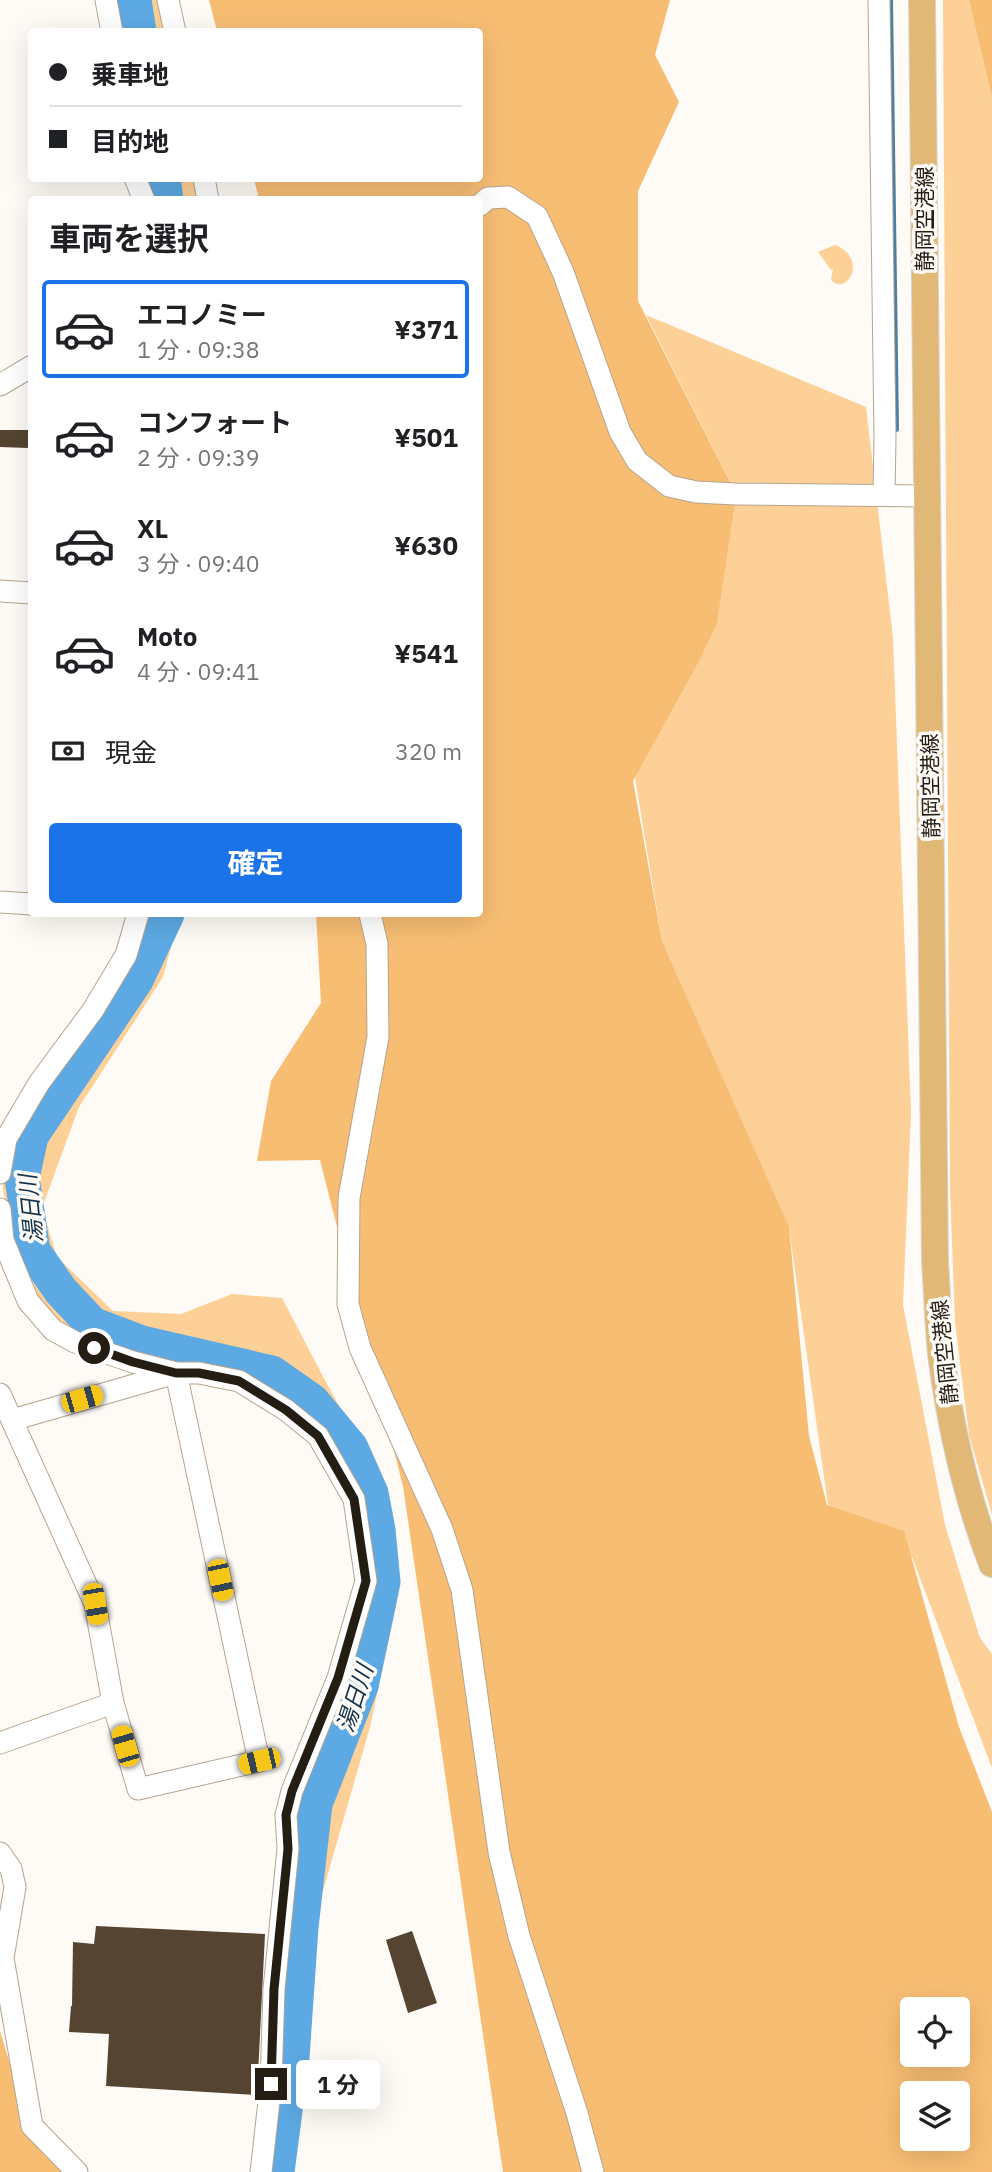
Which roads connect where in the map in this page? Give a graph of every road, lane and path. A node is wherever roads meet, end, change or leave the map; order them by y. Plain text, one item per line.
1 (106, 0) edge
2 (168, 0) edge
3 (879, 0) edge
4 (922, 0) edge
5 (111, 28) edge
6 (174, 28) edge
7 (483, 202) edge
8 (28, 368) edge
9 (0, 385) edge
10 (884, 495) junction
11 (927, 496) junction
12 (0, 591) edge
13 (28, 593) edge
14 (0, 902) edge
15 (28, 904) edge
16 (137, 917) edge
17 (370, 917) edge
18 (0, 1173) edge
19 (0, 1209) edge
20 (176, 1373) junction
21 (0, 1394) edge
22 (12, 1420) junction
23 (992, 1564) edge
24 (113, 1703) junction
25 (0, 1743) edge
26 (0, 1853) edge
27 (77, 2172) edge
28 (261, 2172) edge
29 (593, 2172) edge

1 - 5 street
2 - 6 street
3 - 10 street
4 - 11 main road, 静岡空港線
7 - 10 street
8 - 9 street
10 - 11 street
11 - 23 main road, 静岡空港線
12 - 13 street
14 - 15 street
16 - 18 street
17 - 29 street
19 - 20 street
20 - 22 street
20 - 24 street
20 - 28 street
21 - 22 street
22 - 24 street
24 - 25 street
26 - 27 street

